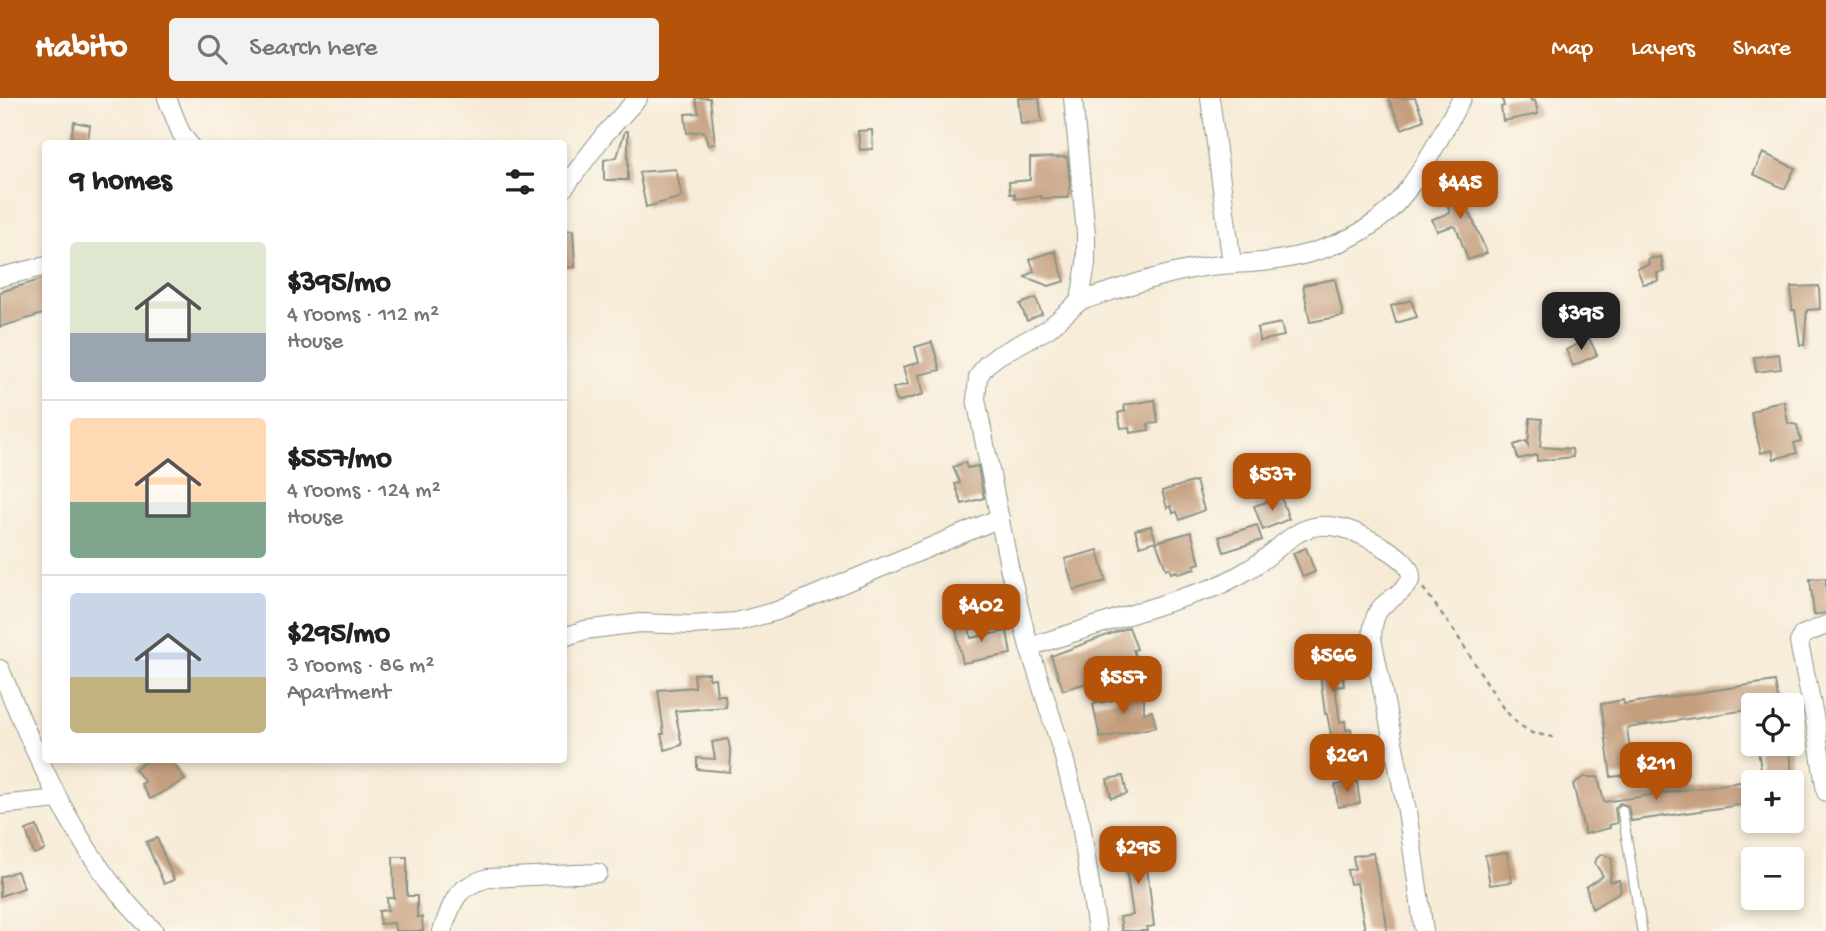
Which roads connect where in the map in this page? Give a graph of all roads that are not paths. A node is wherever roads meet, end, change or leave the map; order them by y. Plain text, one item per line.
1 (167, 98) edge
2 (638, 98) edge
3 (1073, 98) edge
4 (1210, 98) edge
5 (1462, 98) edge
6 (186, 140) edge
7 (567, 184) edge
8 (1233, 264) junction
9 (42, 267) edge
10 (0, 277) edge
11 (1080, 301) junction
12 (1000, 518) junction
13 (1826, 625) edge
14 (567, 636) edge
15 (1029, 647) junction
16 (0, 669) edge
17 (1826, 792) edge
18 (58, 799) junction
19 (0, 804) edge
20 (1622, 810) dead end
21 (598, 873) dead end
22 (154, 931) edge
23 (442, 931) edge
24 (1097, 931) edge
25 (1424, 931) edge
26 (1642, 931) edge

1 - 6 street
2 - 7 street
3 - 11 street
4 - 8 street
5 - 8 street
8 - 11 street
9 - 10 street
11 - 12 street
12 - 14 street
12 - 15 street
13 - 17 street
15 - 24 street
15 - 25 street
16 - 18 street
18 - 19 street
18 - 22 street
20 - 26 lane
21 - 23 street

